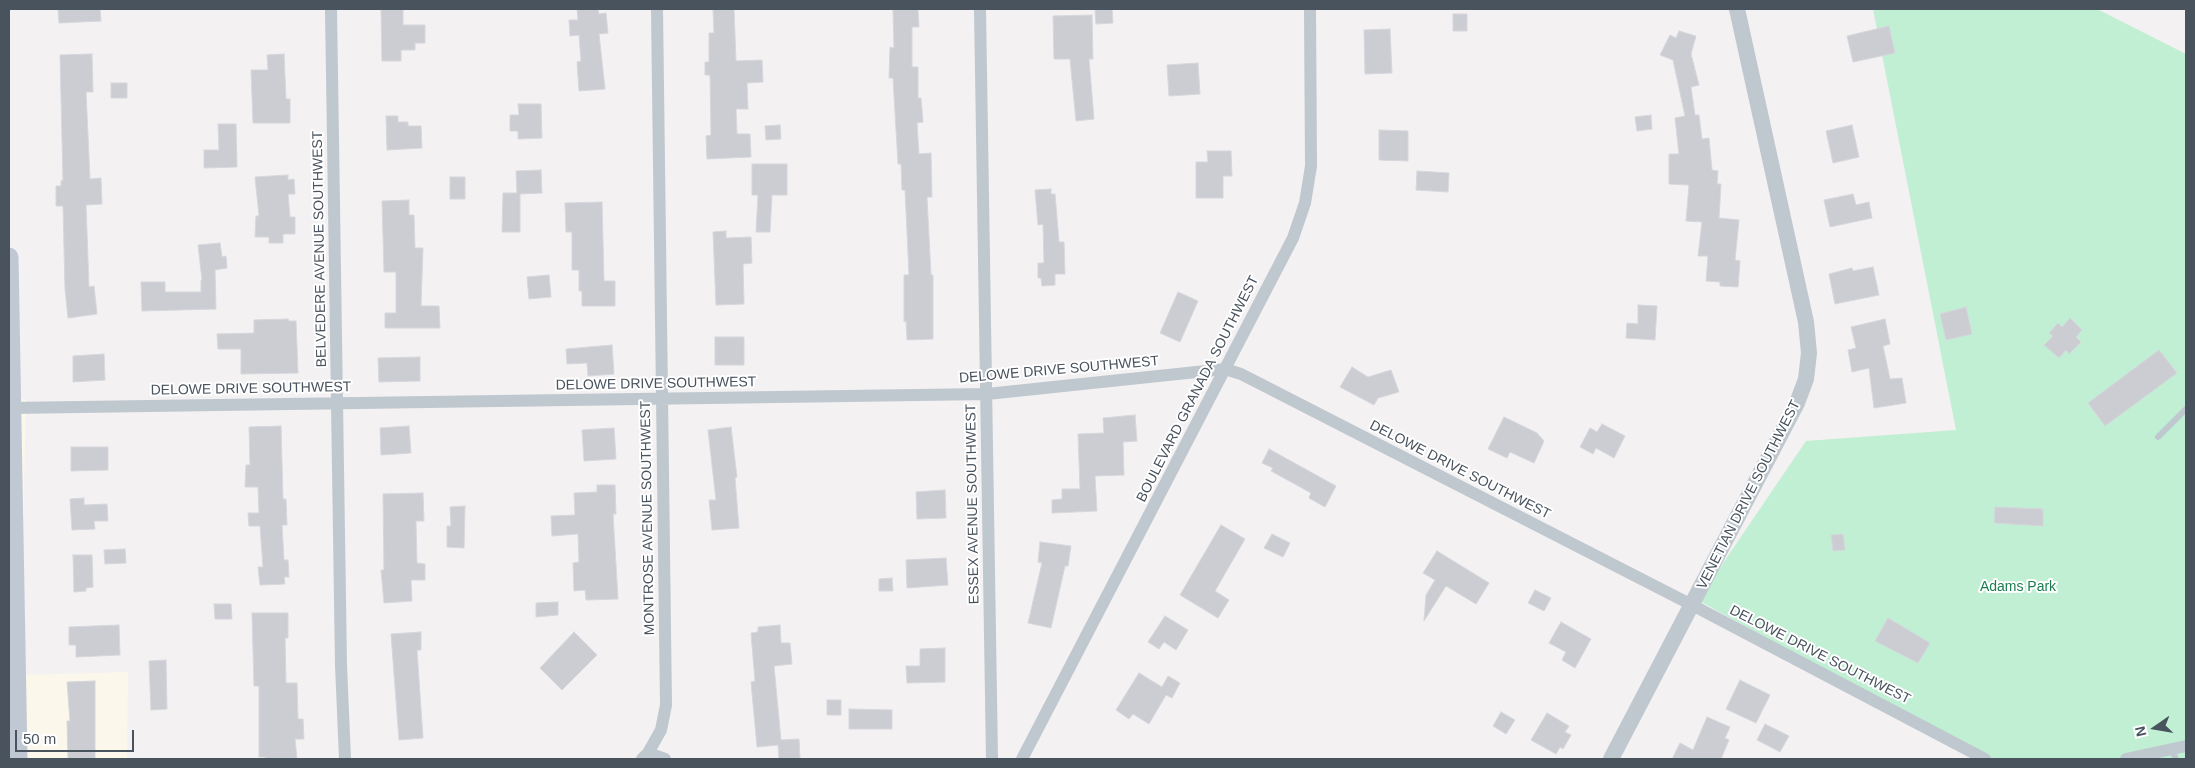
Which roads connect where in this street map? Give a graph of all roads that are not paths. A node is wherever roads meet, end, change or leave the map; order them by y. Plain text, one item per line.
1 (331, 9) edge
2 (657, 9) edge
3 (980, 9) edge
4 (1310, 9) edge
5 (1737, 9) edge
6 (9, 257) edge
7 (1225, 370) junction
8 (987, 394) junction
9 (661, 399) junction
10 (337, 403) junction
11 (10, 408) edge
12 (2186, 409) edge
13 (2158, 437) dead end
14 (11, 489) edge
15 (1692, 605) junction
16 (12, 647) edge
17 (2186, 746) edge
18 (2174, 754) edge
19 (645, 756) edge
20 (18, 759) edge
21 (346, 759) edge
22 (665, 759) edge
23 (992, 759) edge
24 (1022, 759) edge
25 (1611, 759) edge
26 (1985, 759) edge
27 (2126, 759) edge

1 - 10 street, BELVEDERE AVENUE SOUTHWEST
2 - 9 street, MONTROSE AVENUE SOUTHWEST
3 - 8 street, ESSEX AVENUE SOUTHWEST
4 - 7 street, BOULEVARD GRANADA SOUTHWEST
5 - 15 street, VENETIAN DRIVE SOUTHWEST
6 - 11 main road
7 - 8 street, DELOWE DRIVE SOUTHWEST
7 - 15 street, DELOWE DRIVE SOUTHWEST
7 - 24 street, BOULEVARD GRANADA SOUTHWEST
8 - 9 street, DELOWE DRIVE SOUTHWEST
8 - 23 street, ESSEX AVENUE SOUTHWEST
9 - 10 street, DELOWE DRIVE SOUTHWEST
9 - 19 street, MONTROSE AVENUE SOUTHWEST
10 - 11 street, DELOWE DRIVE SOUTHWEST
10 - 21 street, BELVEDERE AVENUE SOUTHWEST
11 - 14 main road
12 - 13 lane
14 - 16 main road
15 - 25 street, VENETIAN DRIVE SOUTHWEST
15 - 26 street, DELOWE DRIVE SOUTHWEST
16 - 20 main road
17 - 18 street
18 - 27 street
19 - 22 street

